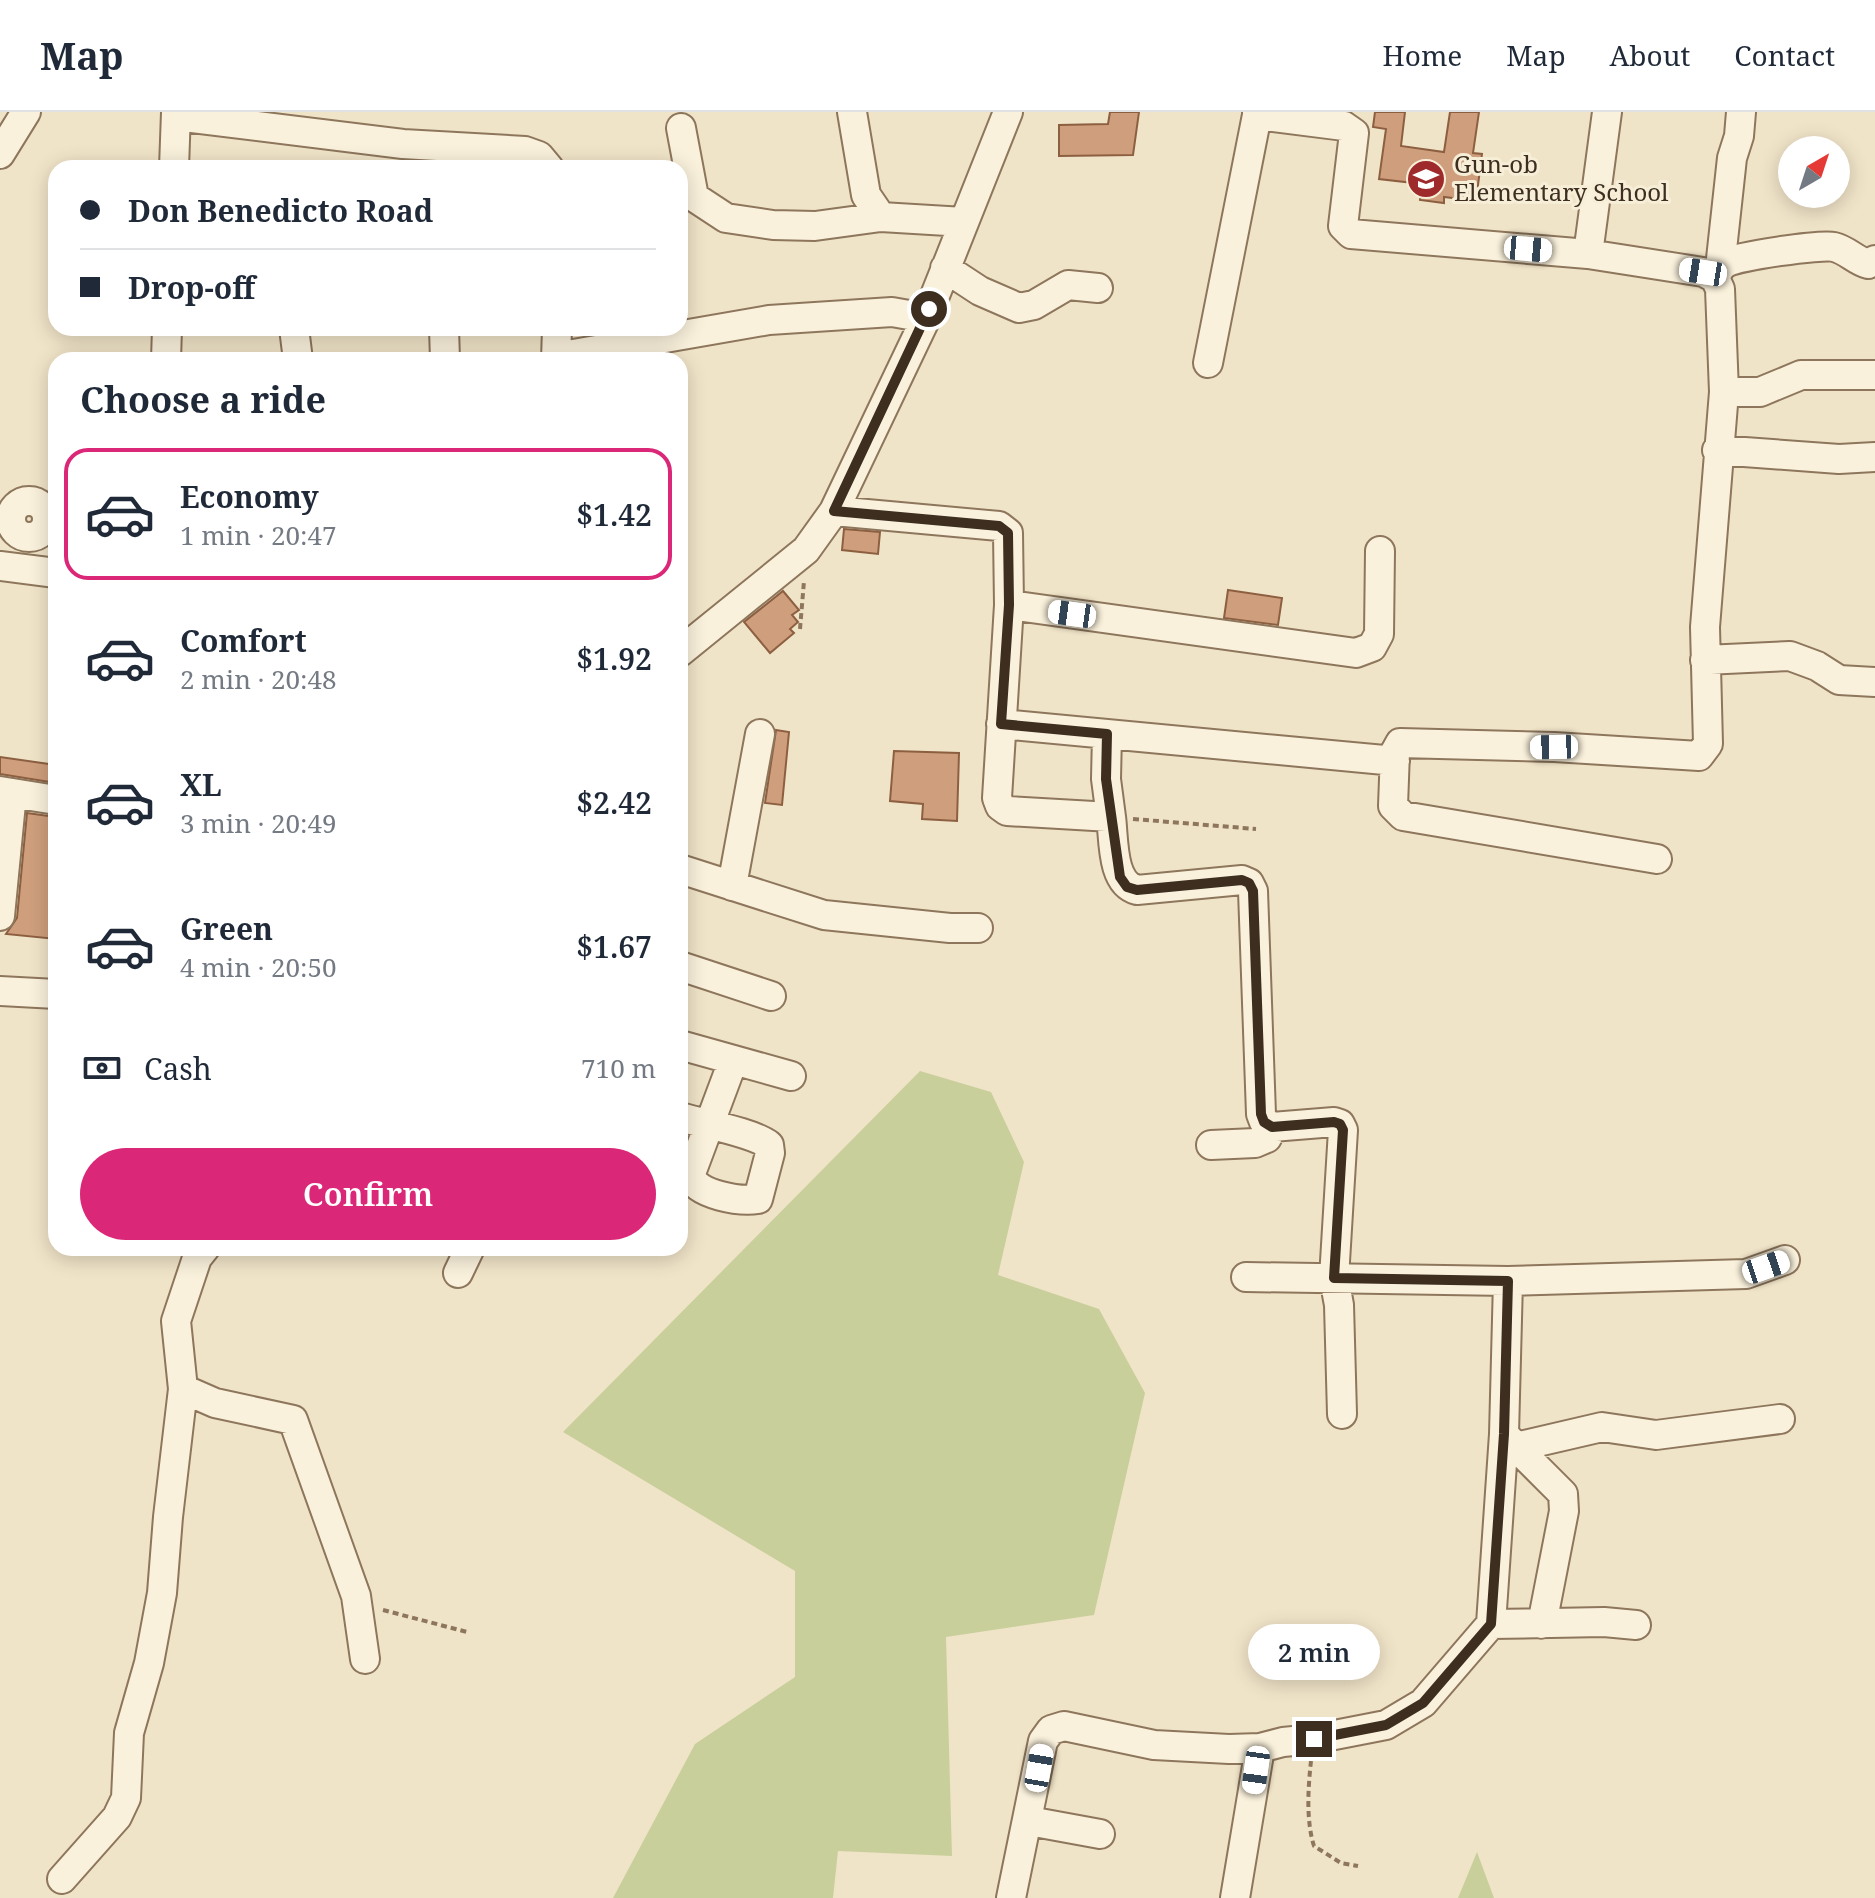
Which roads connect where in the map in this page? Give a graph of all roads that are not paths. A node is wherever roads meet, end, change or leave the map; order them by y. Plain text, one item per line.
1 (26, 112) edge
2 (852, 112) edge
3 (1008, 112) edge
4 (1607, 112) edge
5 (1741, 112) edge
6 (1257, 113) edge
7 (176, 114) edge
8 (681, 128) dead end
9 (0, 154) edge
10 (442, 158) edge
11 (174, 160) edge
12 (542, 160) edge
13 (687, 160) edge
14 (688, 165) edge
15 (881, 217) junction
16 (964, 222) junction
17 (1588, 254) junction
18 (1875, 260) edge
19 (945, 268) junction
20 (1717, 273) junction
21 (1098, 288) dead end
22 (926, 318) junction
23 (688, 335) edge
24 (682, 336) edge
25 (594, 352) edge
26 (1208, 363) dead end
27 (1875, 375) edge
28 (1724, 392) junction
29 (1717, 450) junction
30 (1875, 457) edge
31 (834, 511) junction
32 (1380, 551) dead end
33 (0, 566) edge
34 (48, 572) edge
35 (1009, 605) junction
36 (688, 646) edge
37 (1705, 660) junction
38 (1875, 682) edge
39 (1001, 724) junction
40 (760, 734) dead end
41 (1107, 734) junction
42 (1395, 761) junction
43 (6, 792) edge
44 (48, 799) edge
45 (1111, 817) junction
46 (1657, 859) dead end
47 (688, 872) edge
48 (732, 886) junction
49 (0, 916) edge
50 (978, 928) dead end
51 (688, 969) edge
52 (0, 991) edge
53 (48, 994) edge
54 (771, 996) dead end
55 (688, 1047) edge
56 (733, 1061) junction
57 (791, 1076) dead end
58 (688, 1119) edge
59 (1272, 1127) junction
60 (1211, 1145) dead end
61 (199, 1256) edge
62 (1785, 1260) dead end
63 (1246, 1277) dead end
64 (1334, 1278) junction
65 (1508, 1281) junction
66 (183, 1389) junction
67 (1342, 1414) dead end
68 (1780, 1419) dead end
69 (1510, 1441) junction
70 (1491, 1624) junction
71 (1542, 1624) junction
72 (1636, 1625) dead end
73 (365, 1659) dead end
74 (1260, 1748) junction
75 (1029, 1821) junction
76 (1100, 1834) dead end
77 (62, 1879) dead end
78 (1011, 1898) edge
79 (1235, 1898) edge

1 - 9 street
2 - 15 street
3 - 16 street
4 - 17 street
5 - 20 street
6 - 17 street
6 - 26 street
7 - 10 street
7 - 11 street
8 - 13 street
10 - 12 street
14 - 15 street
15 - 16 street
16 - 19 street
17 - 20 street
18 - 20 street
19 - 21 street
19 - 22 street
20 - 28 street
22 - 23 street
22 - 31 street
24 - 25 street
27 - 28 street
28 - 29 street
29 - 30 street
29 - 37 street
31 - 35 street
31 - 36 street
32 - 35 street
33 - 34 street
35 - 39 street
37 - 38 street
37 - 42 street
39 - 41 street
39 - 45 street
40 - 48 street
41 - 42 street
41 - 45 street
42 - 46 street
43 - 44 street
43 - 49 street
45 - 59 street
47 - 48 street
48 - 50 street
51 - 54 street
52 - 53 street
55 - 56 street
56 - 57 street
56 - 58 street
59 - 60 street
59 - 64 street
61 - 66 street
62 - 65 street
63 - 64 street
64 - 65 street
64 - 67 street
65 - 69 street
66 - 73 street
66 - 77 street
68 - 69 street
69 - 70 street
69 - 71 street
70 - 71 street
70 - 74 street
71 - 72 street
74 - 75 street
74 - 79 street
75 - 76 street
75 - 78 street

